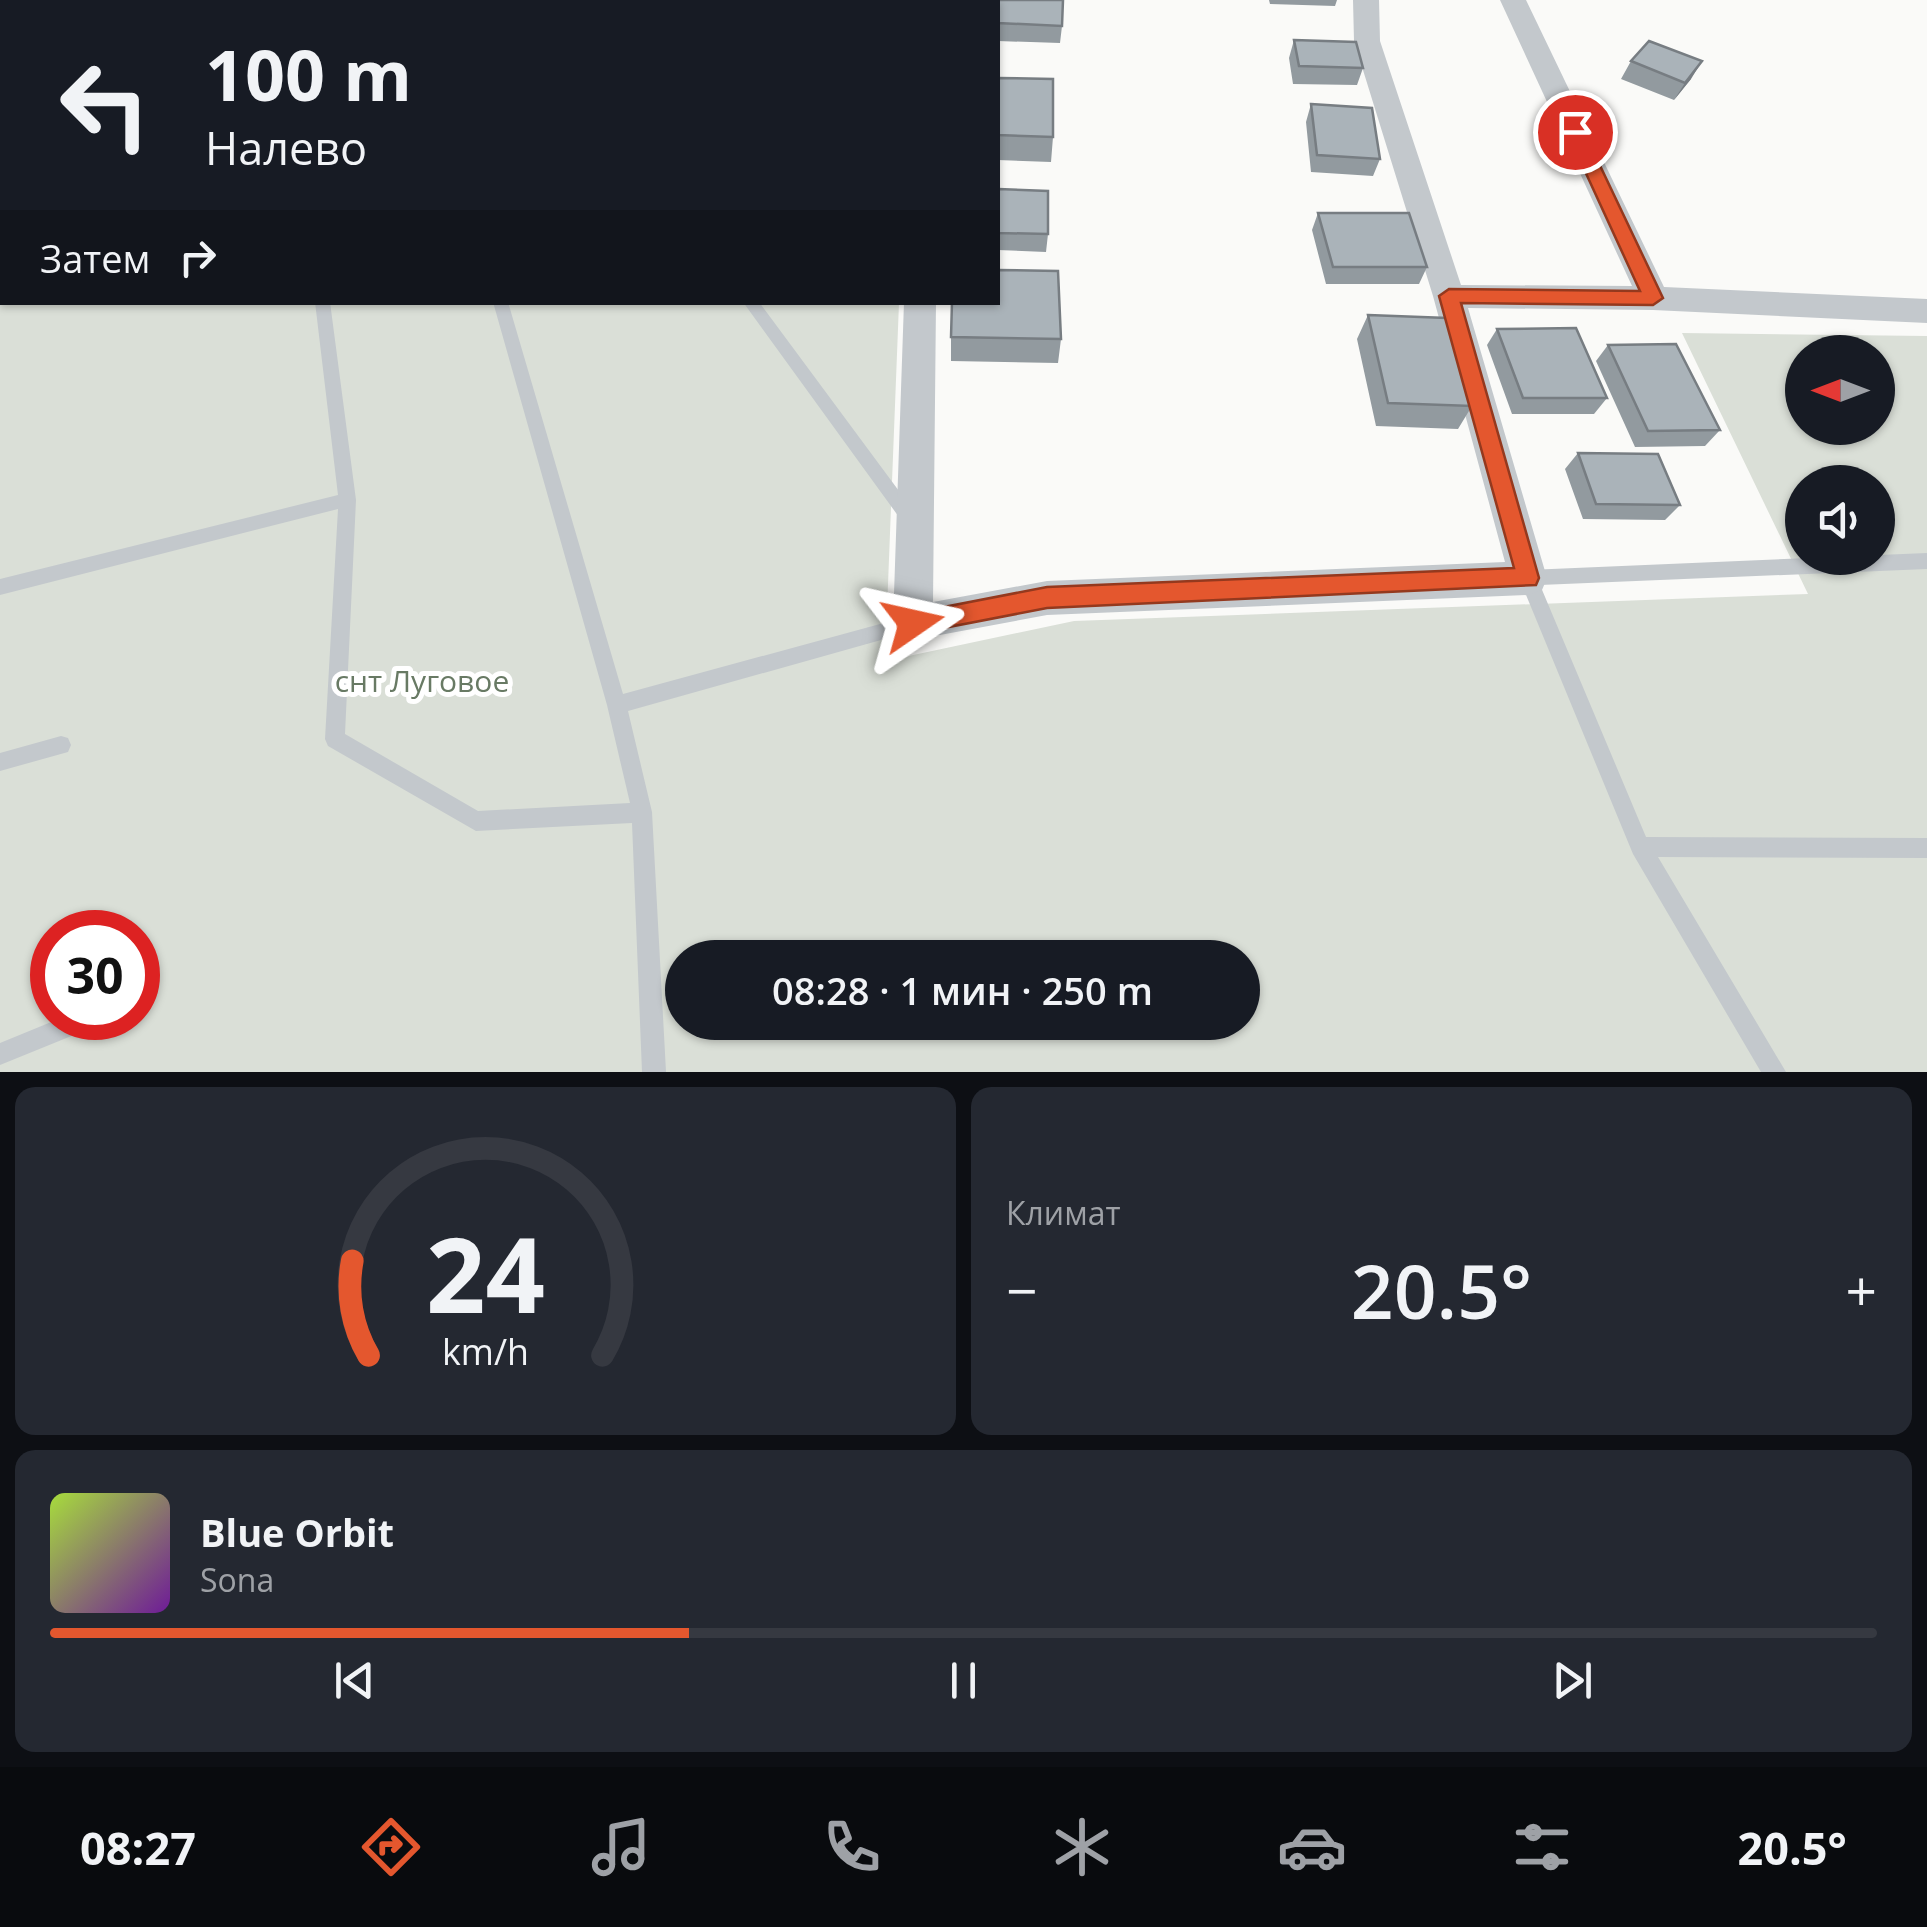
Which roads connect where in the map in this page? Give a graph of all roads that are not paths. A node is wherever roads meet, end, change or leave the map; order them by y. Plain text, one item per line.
1 (1366, 0) edge
2 (1513, 0) edge
3 (1449, 296) junction
4 (1653, 298) junction
5 (322, 305) edge
6 (501, 305) edge
7 (752, 305) edge
8 (920, 305) edge
9 (1927, 311) edge
10 (347, 500) junction
11 (915, 527) junction
12 (1927, 562) edge
13 (1528, 578) junction
14 (0, 587) edge
15 (913, 623) junction
16 (617, 704) junction
17 (61, 745) dead end
18 (0, 762) edge
19 (642, 812) junction
20 (1640, 847) junction
21 (1927, 848) edge
22 (34, 1040) edge
23 (0, 1054) edge
24 (654, 1072) edge
25 (1774, 1072) edge

1 - 3 street
2 - 4 street
3 - 4 street
3 - 13 street
4 - 9 street
5 - 10 lane
6 - 16 lane
7 - 11 lane
8 - 11 street
10 - 14 lane
10 - 19 lane
11 - 15 street
12 - 13 lane
13 - 15 street
13 - 20 lane
15 - 16 lane
16 - 19 lane
17 - 18 lane
19 - 24 lane
20 - 21 lane
20 - 25 lane
22 - 23 lane

